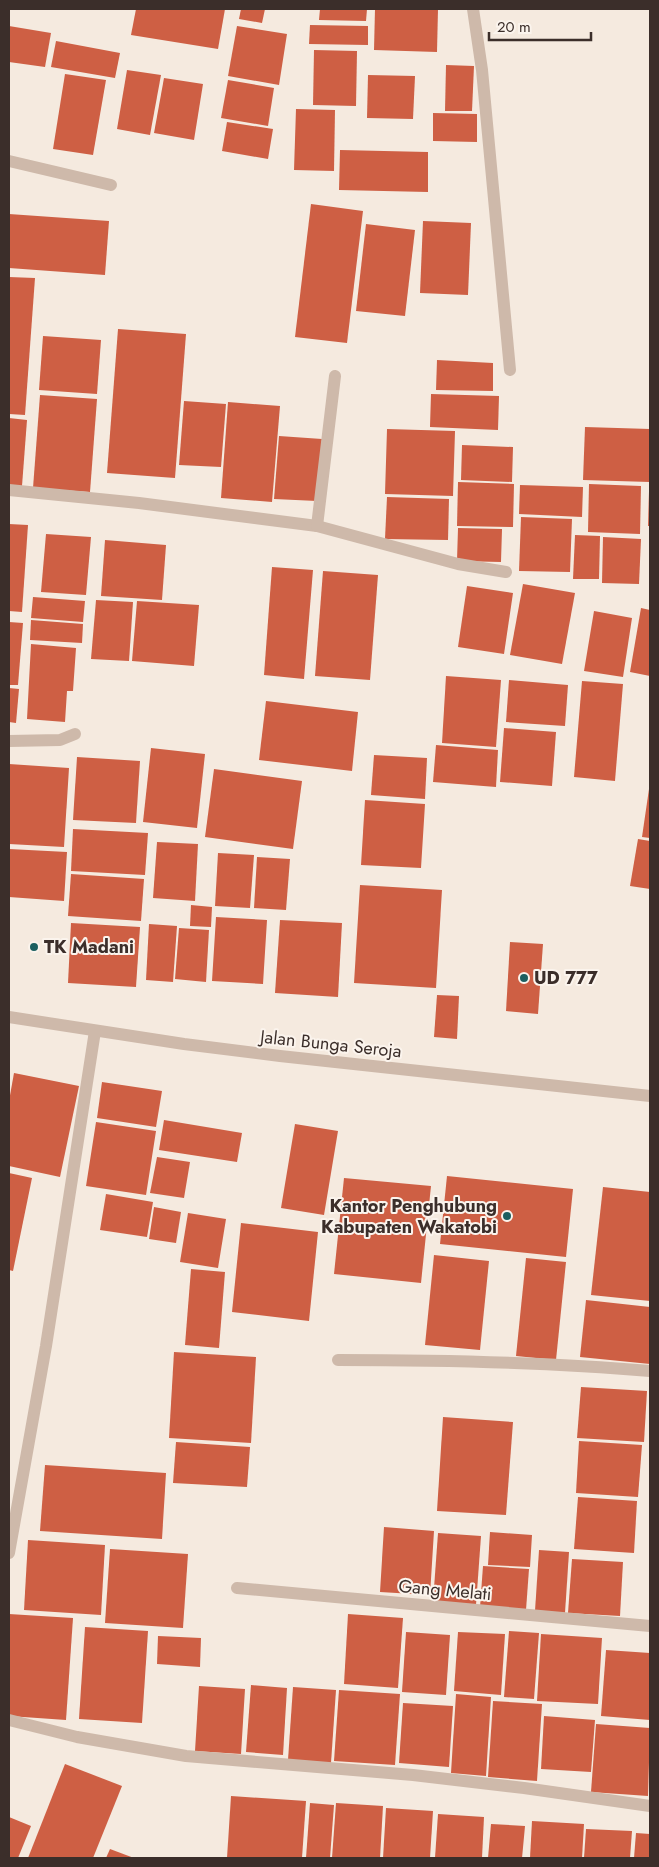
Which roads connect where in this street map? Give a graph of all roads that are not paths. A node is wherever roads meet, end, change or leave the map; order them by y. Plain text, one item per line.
1 (473, 9) edge
2 (9, 161) edge
3 (111, 185) dead end
4 (510, 370) dead end
5 (335, 376) dead end
6 (9, 490) edge
7 (317, 526) junction
8 (506, 572) dead end
9 (74, 734) dead end
10 (9, 741) edge
11 (9, 1017) edge
12 (95, 1031) junction
13 (650, 1096) edge
14 (338, 1360) dead end
15 (650, 1370) edge
16 (9, 1553) edge
17 (237, 1588) dead end
18 (650, 1626) edge
19 (9, 1720) edge
20 (650, 1806) edge

1 - 4 street
2 - 3 street
5 - 7 street
6 - 7 street
7 - 8 street
9 - 10 street
11 - 12 street, Jalan Bunga Seroja
12 - 13 street, Jalan Bunga Seroja
12 - 16 street
14 - 15 street
17 - 18 street, Gang Melati
19 - 20 street

